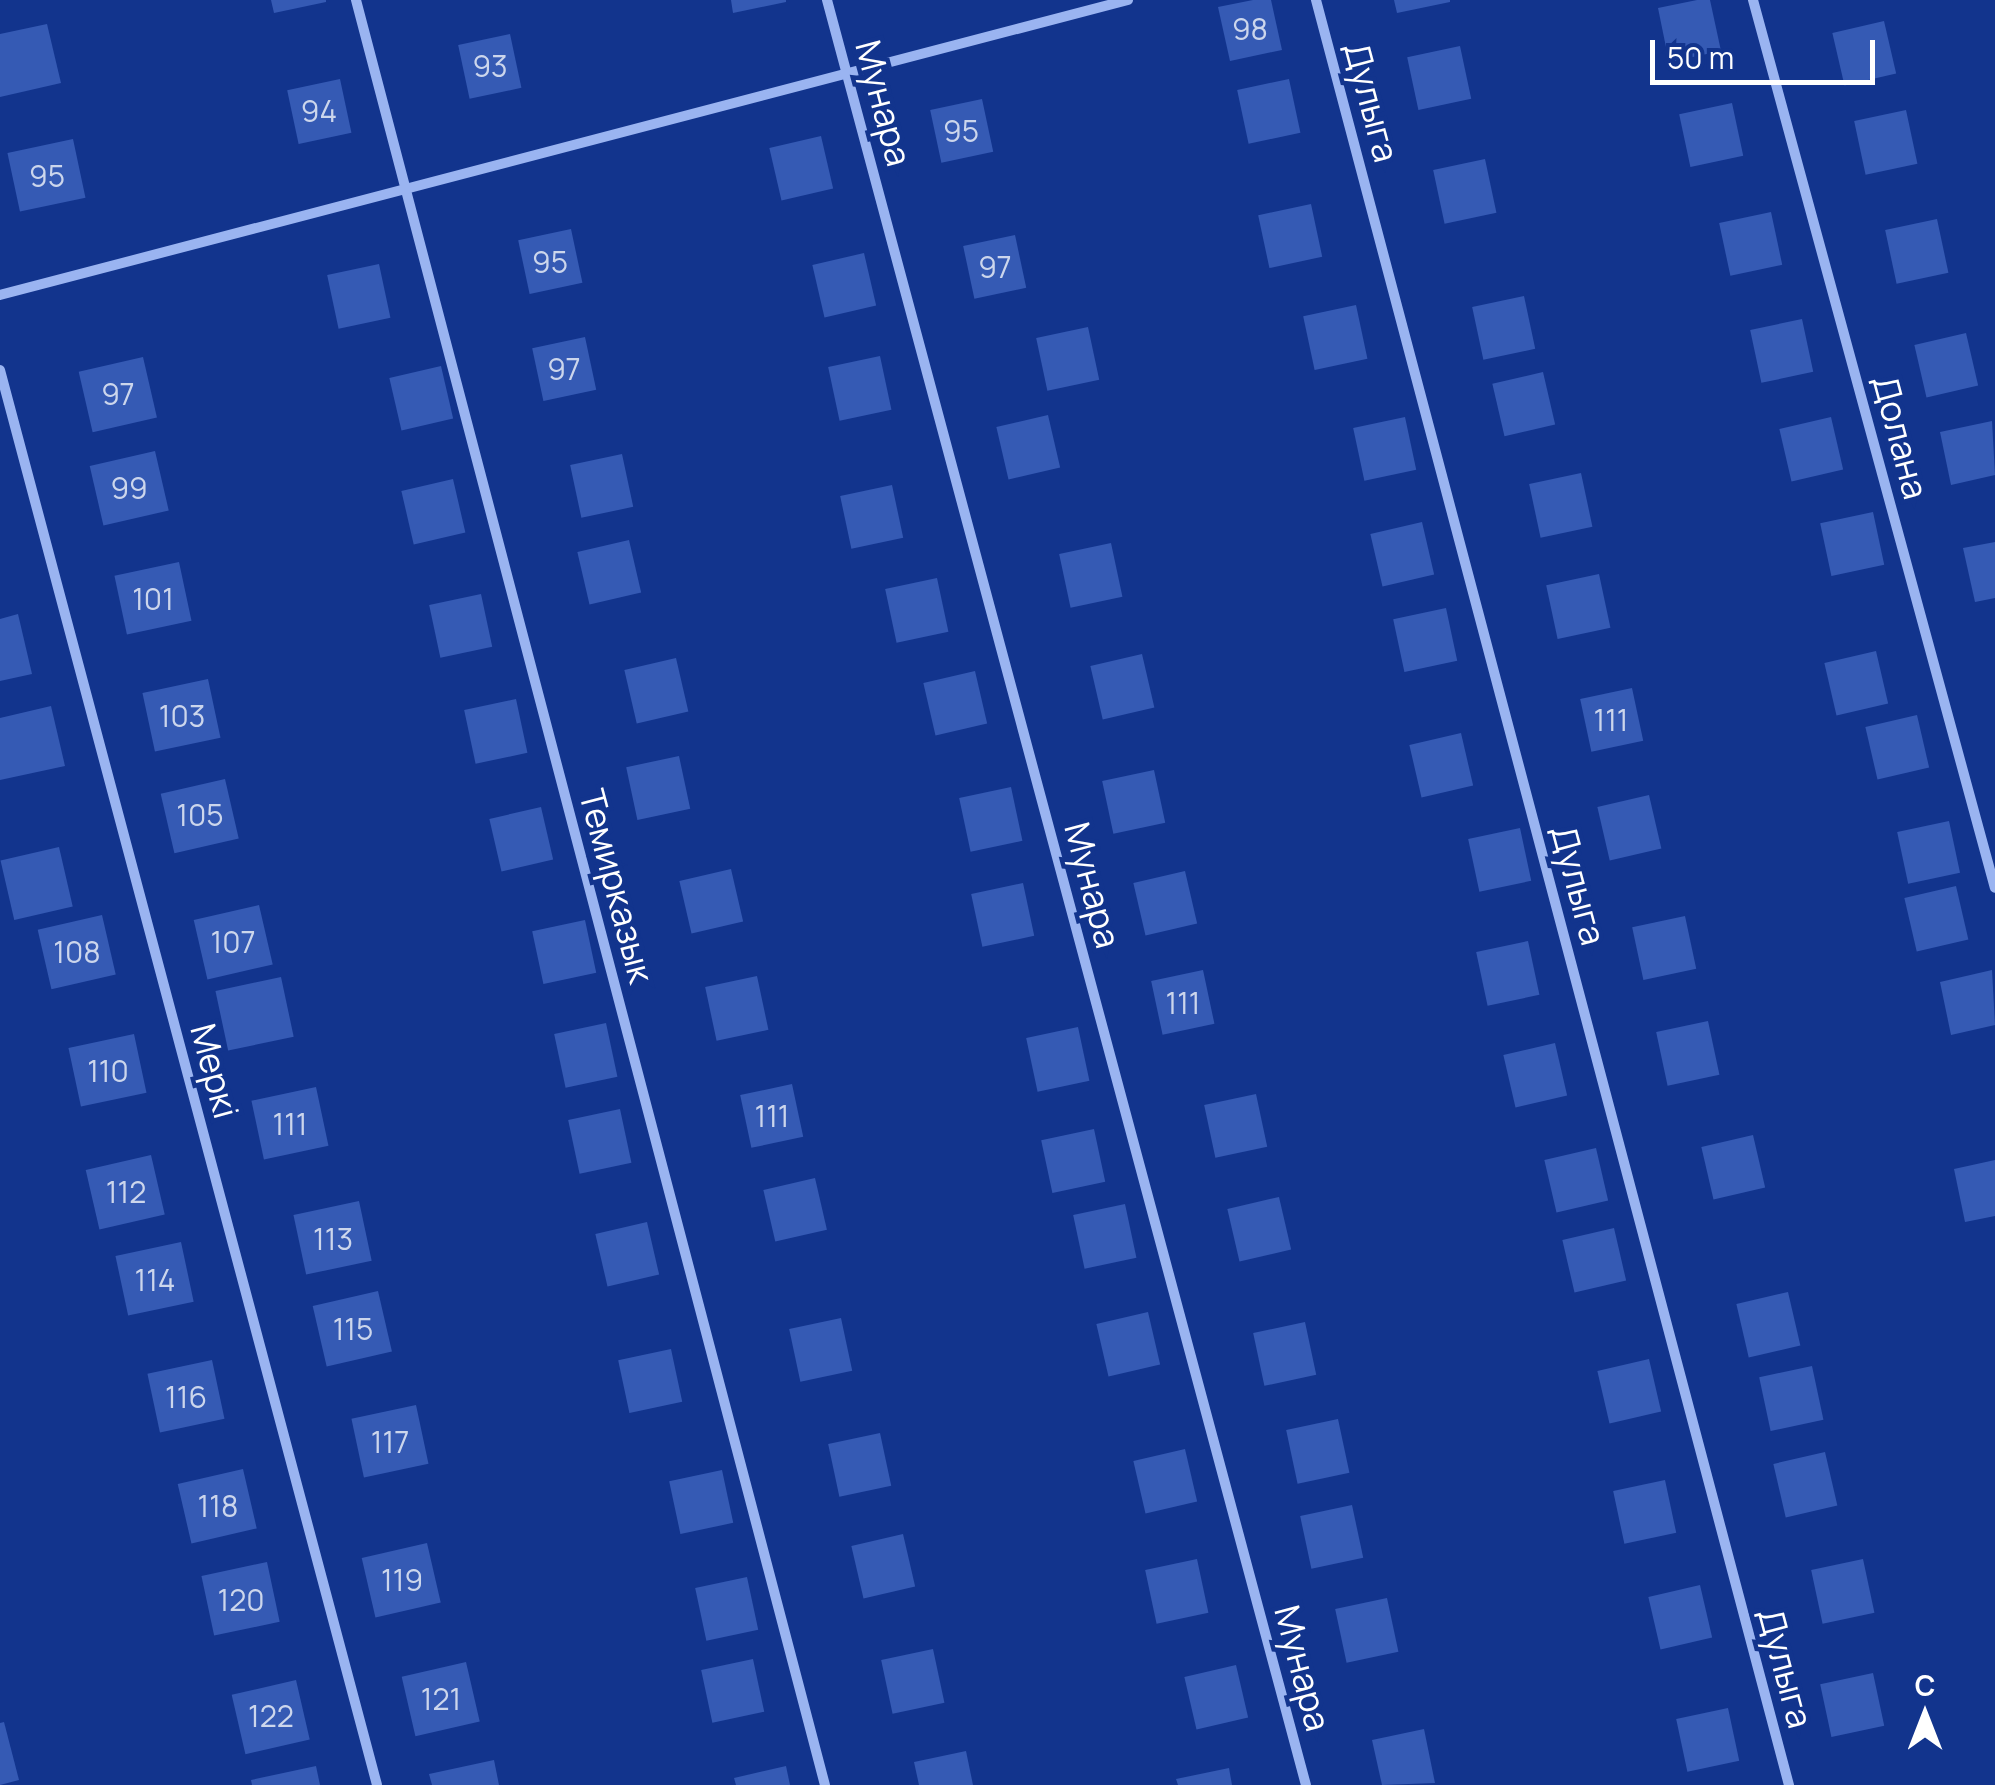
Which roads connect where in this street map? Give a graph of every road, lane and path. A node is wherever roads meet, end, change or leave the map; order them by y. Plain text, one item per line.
1 (356, 0) edge
2 (828, 0) edge
3 (1128, 0) edge
4 (1316, 0) edge
5 (1753, 0) edge
6 (847, 74) junction
7 (406, 189) junction
8 (0, 296) edge
9 (0, 370) edge
10 (1995, 888) edge
11 (376, 1785) edge
12 (825, 1785) edge
13 (1306, 1785) edge
14 (1789, 1785) edge

1 - 7 street, Темирказык
2 - 6 street, Мунара
3 - 6 street
4 - 14 street, Дулыга
5 - 10 street, Долана
6 - 7 street
6 - 13 street, Мунара
7 - 8 street
7 - 12 street, Темирказык
9 - 11 street, Меркі

